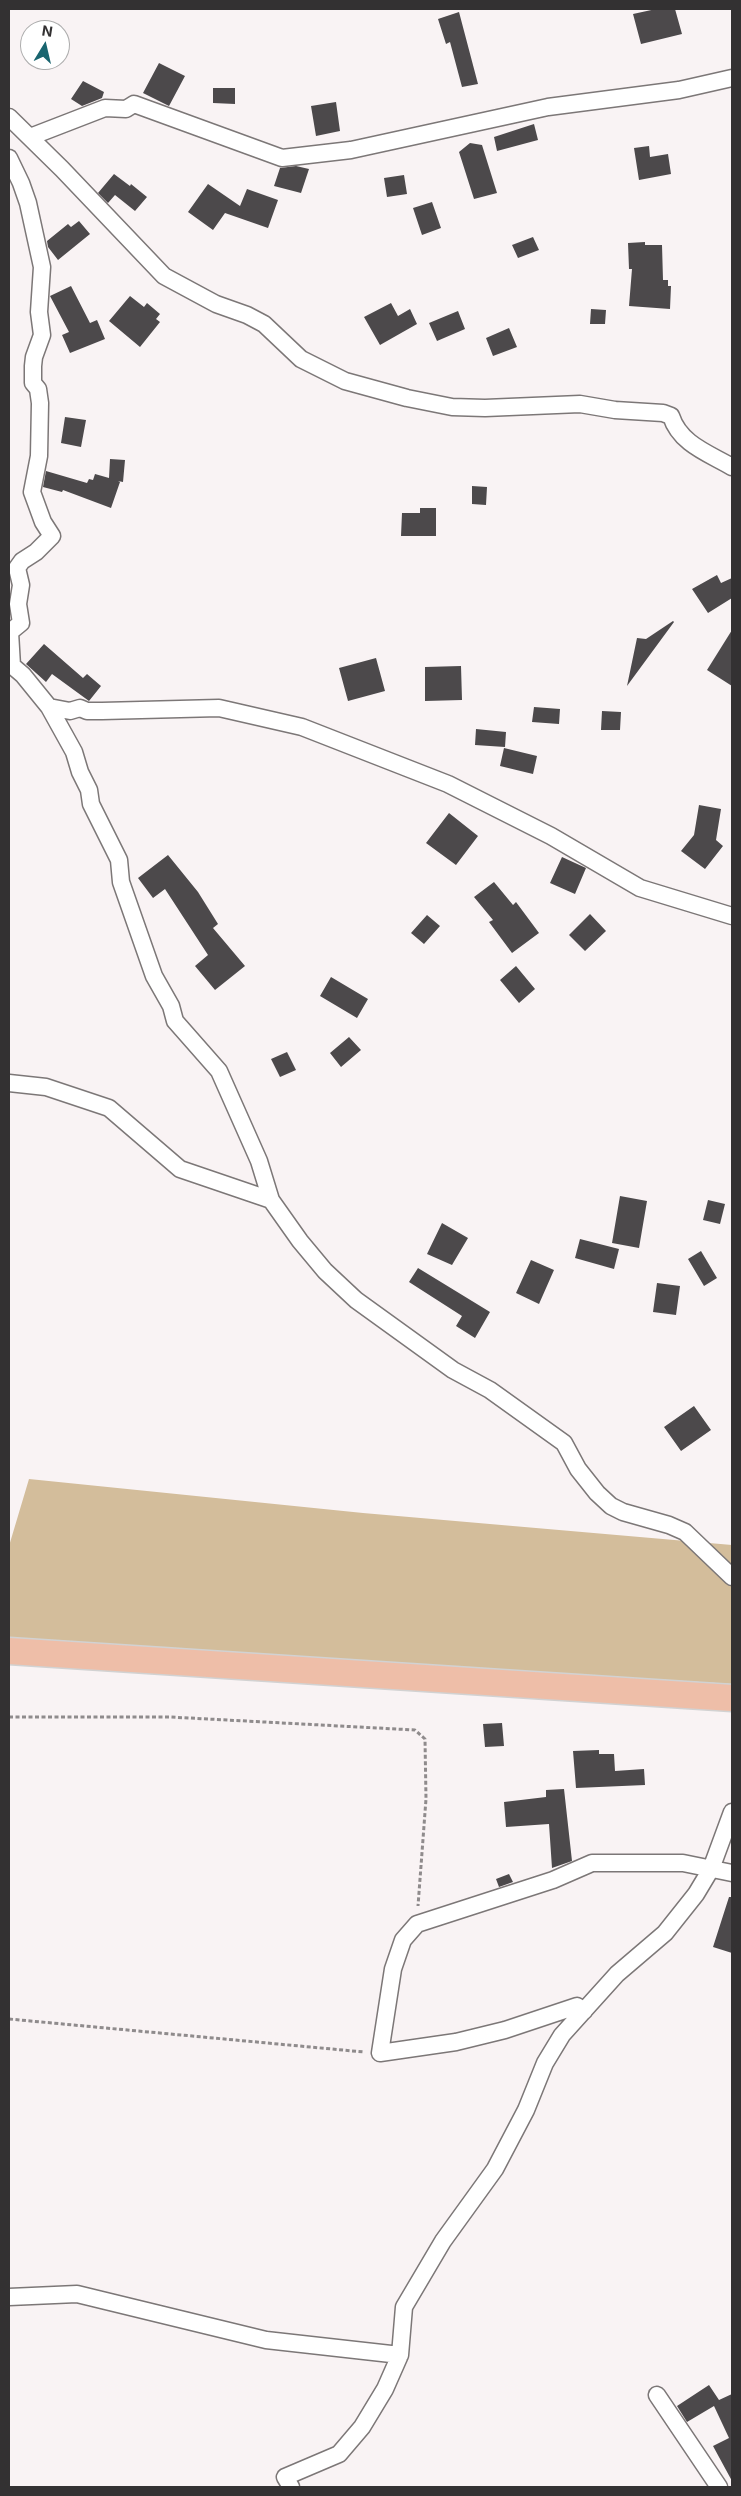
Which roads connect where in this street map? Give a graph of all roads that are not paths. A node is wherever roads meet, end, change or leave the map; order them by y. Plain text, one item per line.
1 (732, 78) edge
2 (9, 117) edge
3 (30, 137) junction
4 (9, 158) edge
5 (732, 467) edge
6 (10, 664) edge
7 (49, 707) junction
8 (732, 916) edge
9 (9, 1083) edge
10 (271, 1200) junction
11 (732, 1577) edge
12 (9, 1650) edge
13 (732, 1698) edge
14 (732, 1812) edge
15 (711, 1869) junction
16 (732, 1873) edge
17 (584, 2011) junction
18 (9, 2297) edge
19 (400, 2355) junction
20 (657, 2395) dead end
21 (291, 2487) edge
22 (719, 2487) edge

1 - 3 street
2 - 3 street
3 - 5 street
4 - 6 street
6 - 7 street
7 - 8 street
7 - 10 street
9 - 10 street
10 - 11 street
12 - 13 main road
14 - 15 street
15 - 16 street
15 - 17 street
15 - 17 street
17 - 19 street
18 - 19 street
19 - 21 street
20 - 22 street

